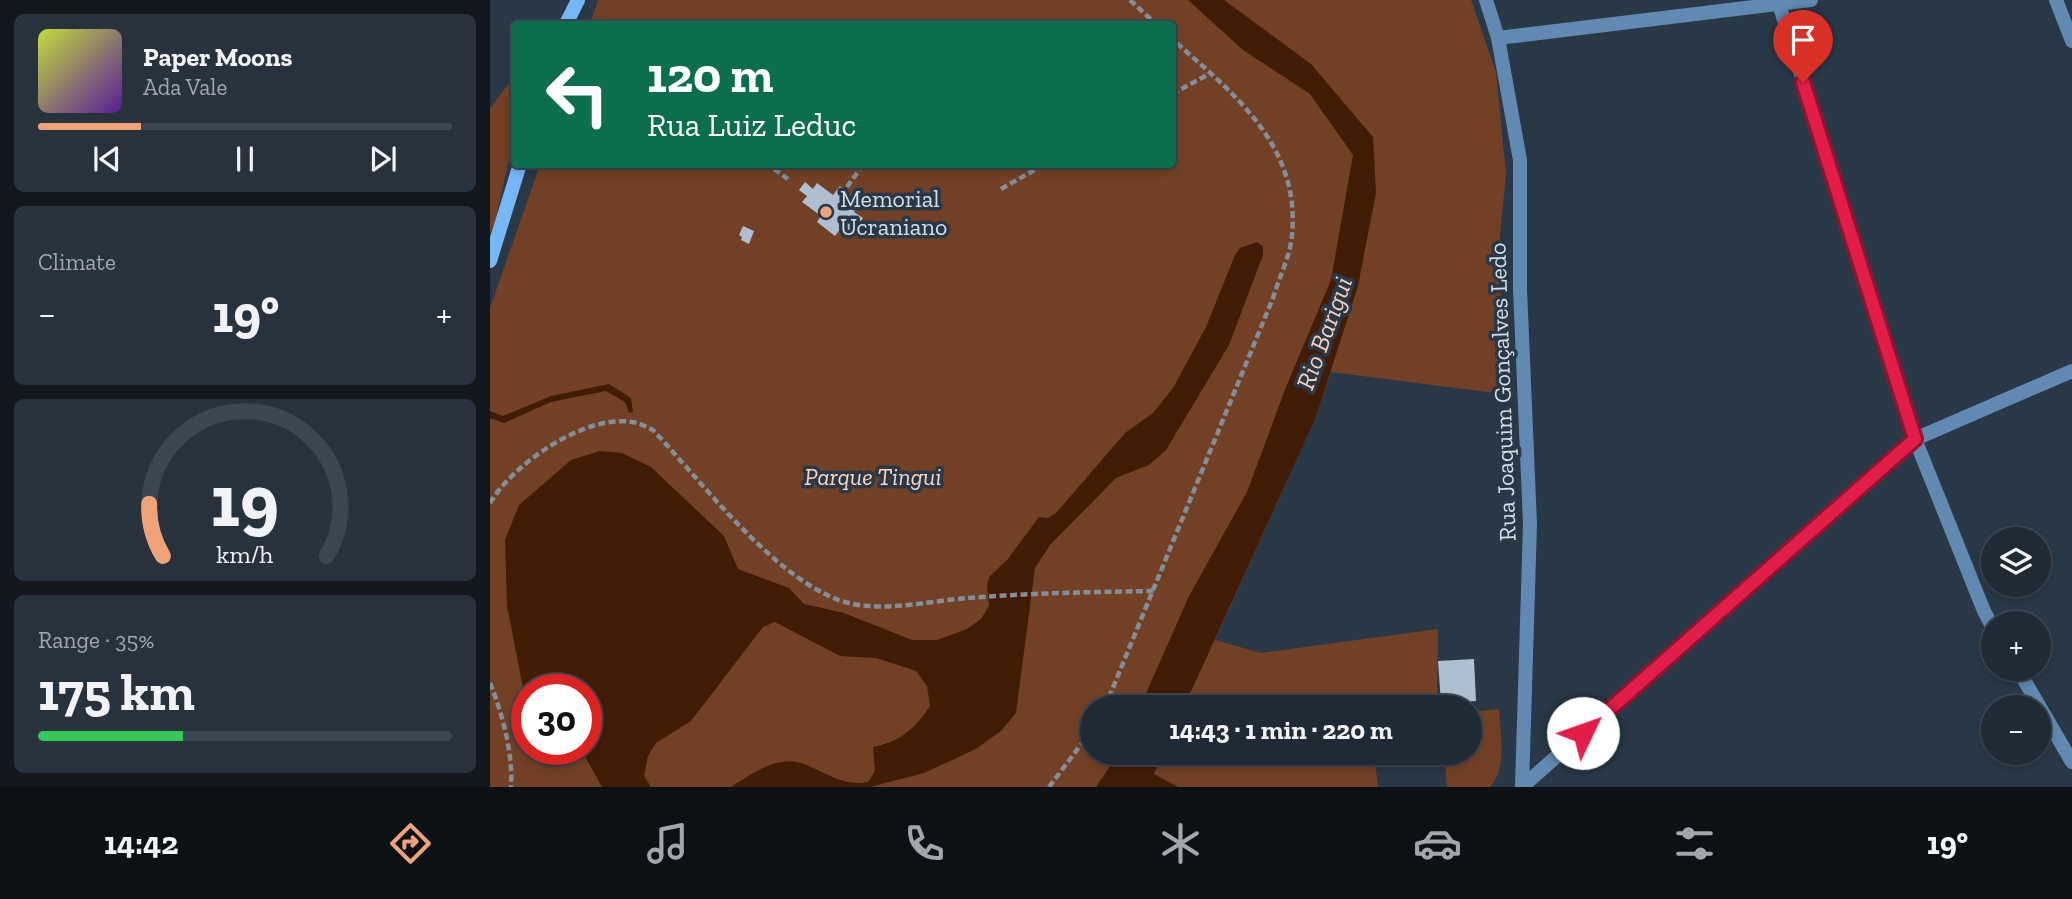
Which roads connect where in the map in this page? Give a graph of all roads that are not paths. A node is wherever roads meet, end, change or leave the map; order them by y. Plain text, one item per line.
1 (578, 0) edge
2 (1486, 0) edge
3 (1811, 0) edge
4 (2056, 0) edge
5 (1779, 4) junction
6 (568, 21) edge
7 (1498, 38) junction
8 (2072, 41) edge
9 (519, 168) edge
10 (490, 261) edge
11 (2072, 371) edge
12 (1915, 439) junction
13 (1983, 611) edge
14 (2025, 681) edge
15 (2067, 746) edge
16 (2072, 762) edge
17 (1522, 787) edge

1 - 6 street
2 - 7 street, Rua Joaquim Gonçalves Ledo
3 - 5 street
4 - 8 street
5 - 7 street
5 - 12 street
7 - 17 street, Rua Joaquim Gonçalves Ledo
9 - 10 street
11 - 12 street
12 - 13 street
12 - 17 street
14 - 15 street
15 - 16 street

